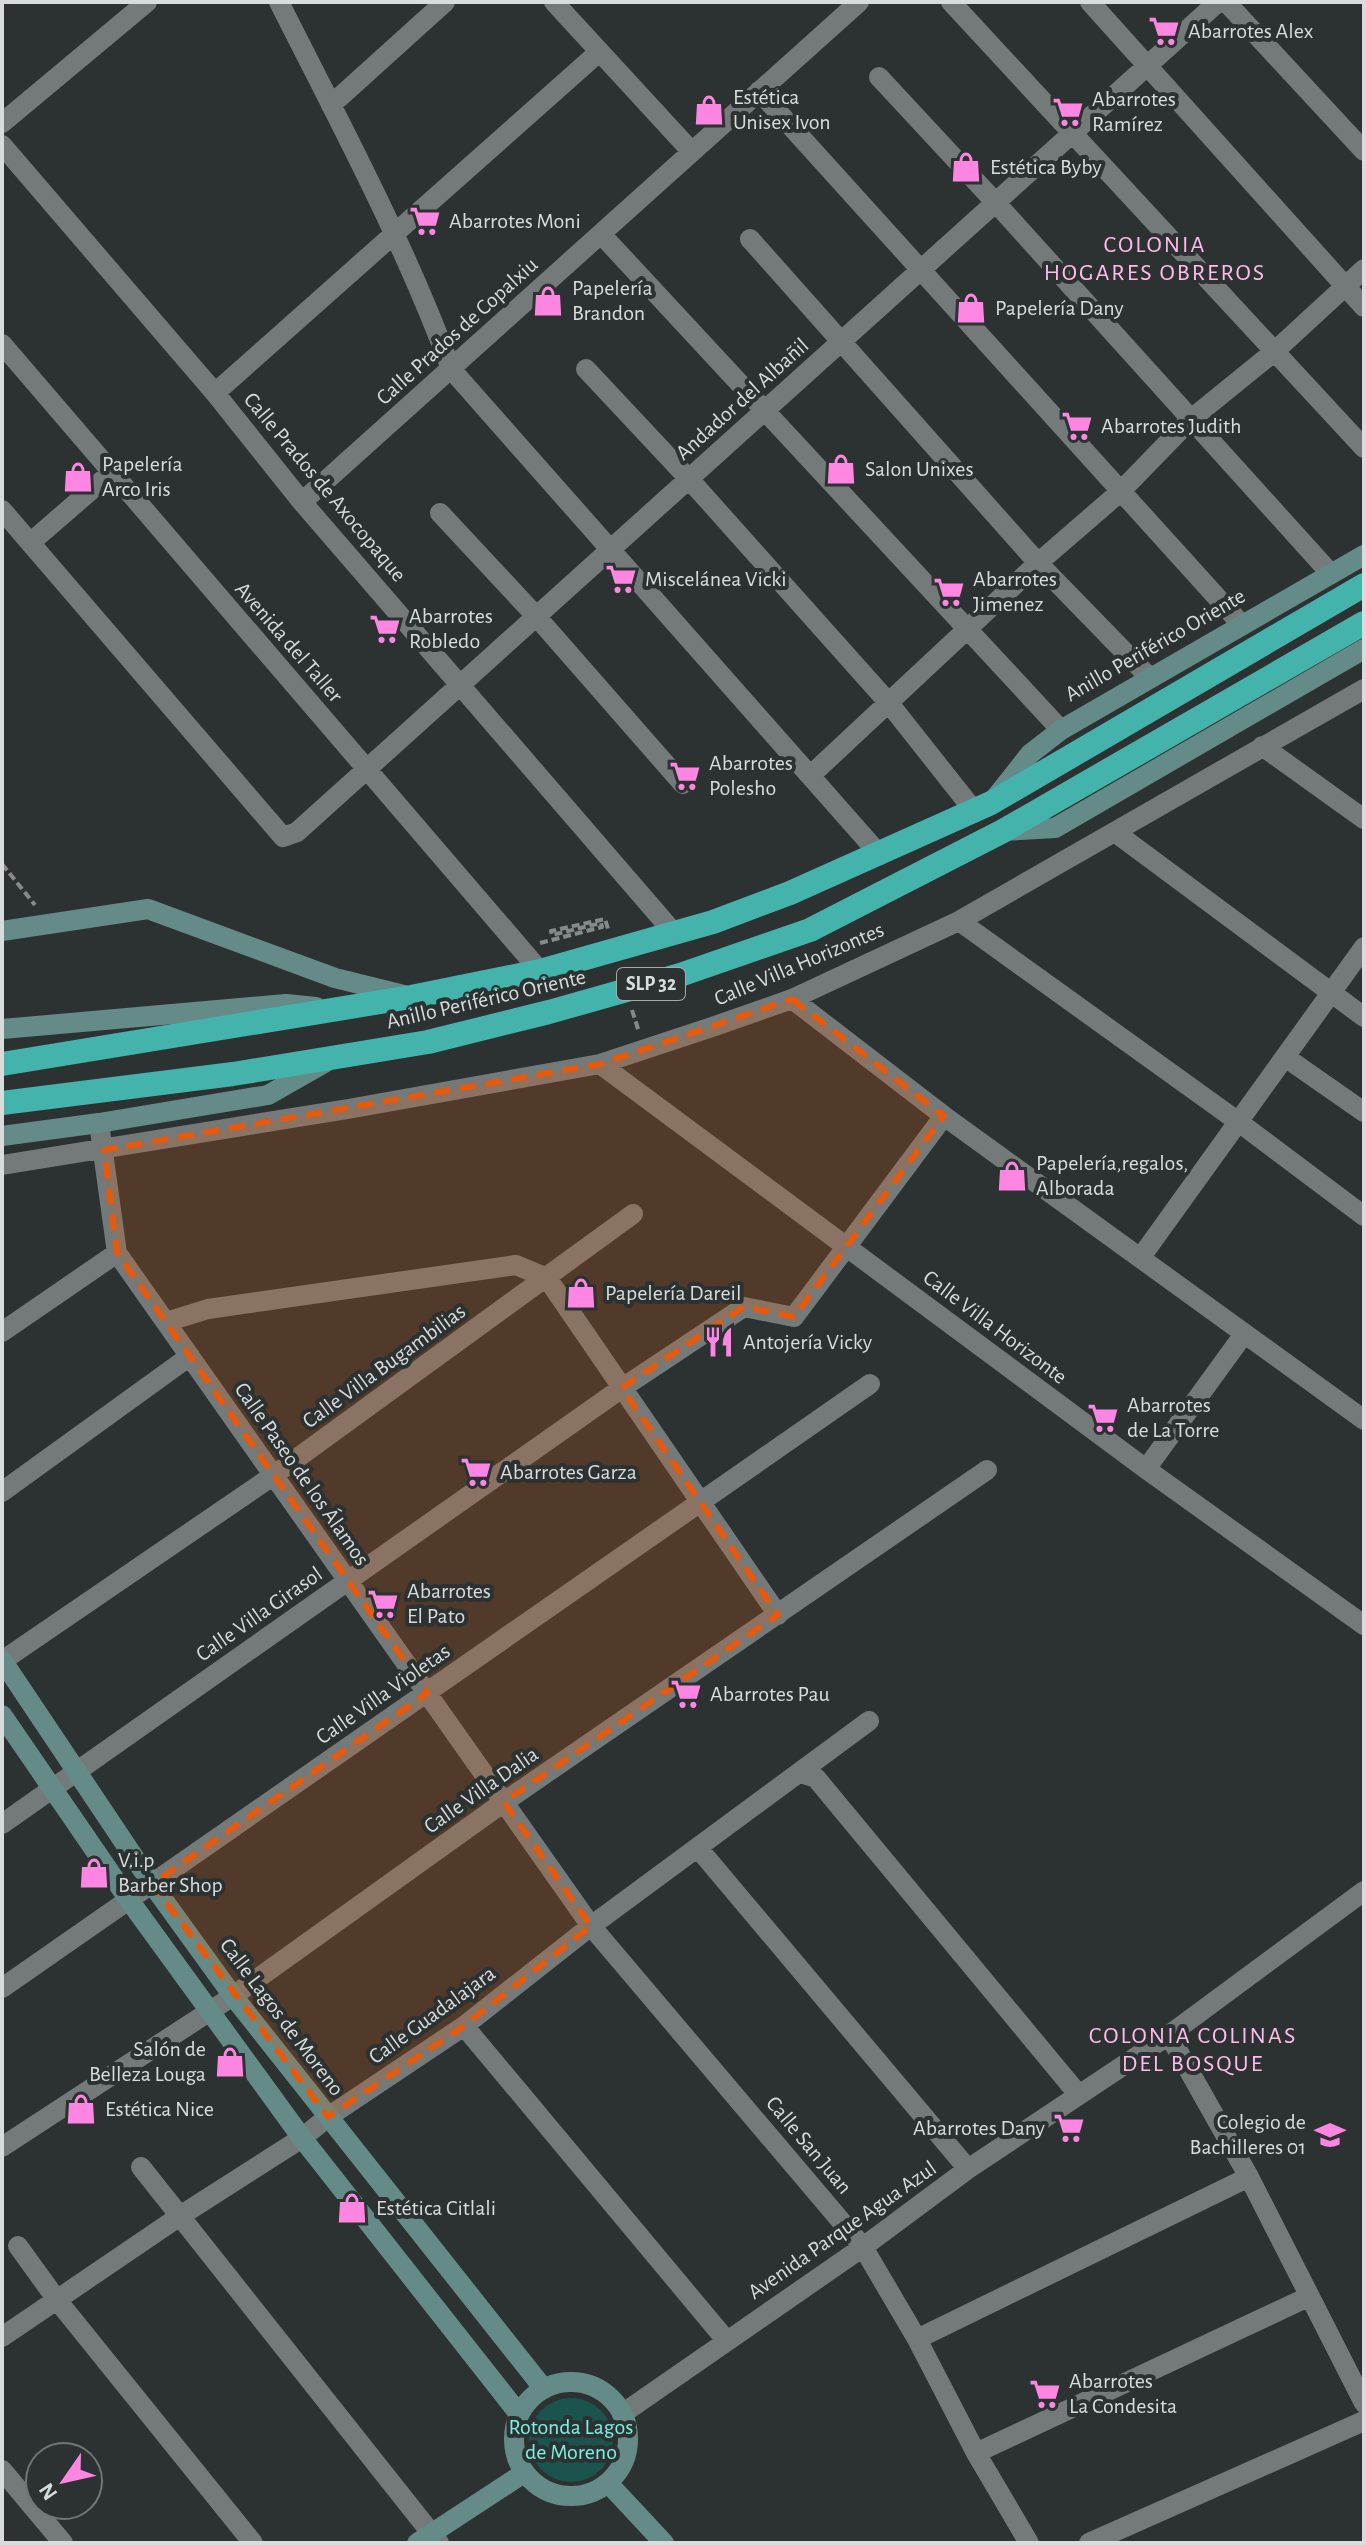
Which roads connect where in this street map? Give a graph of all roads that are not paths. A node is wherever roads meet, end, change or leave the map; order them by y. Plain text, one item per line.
1 (147, 2) edge
2 (279, 2) edge
3 (445, 2) edge
4 (554, 2) edge
5 (859, 2) edge
6 (951, 2) edge
7 (1090, 2) edge
8 (1218, 2) edge
9 (1226, 2) edge
10 (599, 52) junction
11 (1148, 66) junction
12 (879, 77) dead end
13 (759, 91) junction
14 (331, 105) junction
15 (2, 123) edge
16 (1073, 134) junction
17 (2, 145) edge
18 (1364, 151) edge
19 (692, 152) junction
20 (996, 203) junction
21 (394, 232) junction
22 (601, 234) junction
23 (750, 239) dead end
24 (1364, 269) edge
25 (920, 271) junction
26 (1346, 287) junction
27 (1364, 307) edge
28 (842, 342) junction
29 (2, 344) edge
30 (1275, 351) junction
31 (451, 369) junction
32 (586, 369) dead end
33 (215, 393) junction
34 (765, 411) junction
35 (1190, 420) junction
36 (1364, 448) edge
37 (112, 472) junction
38 (689, 479) junction
39 (1120, 492) junction
40 (302, 502) junction
41 (2, 510) edge
42 (440, 513) dead end
43 (30, 543) junction
44 (610, 550) junction
45 (1364, 555) edge
46 (1038, 563) junction
47 (1331, 574) junction
48 (1364, 585) edge
49 (536, 616) junction
50 (1364, 623) edge
51 (1242, 625) junction
52 (968, 630) junction
53 (1364, 649) edge
54 (1149, 677) junction
55 (461, 684) junction
56 (1364, 689) edge
57 (888, 702) junction
58 (1061, 730) junction
59 (1262, 746) junction
60 (367, 769) junction
61 (811, 775) junction
62 (683, 784) dead end
63 (983, 808) junction
64 (1364, 819) edge
65 (1003, 831) junction
66 (1116, 833) junction
67 (880, 855) junction
68 (959, 921) junction
69 (2, 931) edge
70 (674, 933) junction
71 (1364, 947) edge
72 (540, 971) junction
73 (1331, 993) junction
74 (411, 997) junction
75 (792, 999) junction
76 (336, 1009) junction
77 (1364, 1017) edge
78 (2, 1029) edge
79 (1285, 1057) junction
80 (331, 1059) junction
81 (2, 1064) edge
82 (600, 1064) junction
83 (2, 1103) edge
84 (1364, 1112) edge
85 (944, 1116) junction
86 (99, 1123) junction
87 (1240, 1123) junction
88 (2, 1136) edge
89 (104, 1150) junction
90 (2, 1165) edge
91 (633, 1214) dead end
92 (1364, 1216) edge
93 (846, 1245) junction
94 (117, 1253) junction
95 (1141, 1257) junction
96 (547, 1278) junction
97 (166, 1322) junction
98 (2, 1332) edge
99 (1244, 1334) junction
100 (190, 1356) junction
101 (870, 1384) dead end
102 (622, 1388) junction
103 (1364, 1420) edge
104 (1146, 1469) junction
105 (987, 1470) dead end
106 (274, 1475) junction
107 (2, 1492) edge
108 (700, 1502) junction
109 (348, 1580) junction
110 (778, 1615) junction
111 (1364, 1625) edge
112 (2, 1661) edge
113 (427, 1693) junction
114 (2, 1715) edge
115 (869, 1721) dead end
116 (78, 1771) junction
117 (801, 1773) junction
118 (53, 1789) junction
119 (504, 1802) junction
120 (2, 1824) edge
121 (698, 1848) junction
122 (152, 1884) junction
123 (1364, 1891) edge
124 (129, 1900) junction
125 (591, 1926) junction
126 (2, 1988) edge
127 (233, 1996) junction
128 (208, 2011) junction
129 (464, 2026) junction
130 (1169, 2035) junction
131 (1078, 2094) junction
132 (328, 2117) junction
133 (302, 2138) junction
134 (2, 2147) edge
135 (141, 2167) dead end
136 (968, 2169) junction
137 (1249, 2177) junction
138 (180, 2216) junction
139 (18, 2246) dead end
140 (863, 2247) junction
141 (1308, 2297) junction
142 (57, 2300) junction
143 (2, 2337) edge
144 (917, 2339) junction
145 (726, 2340) junction
146 (544, 2389) junction
147 (1364, 2403) edge
148 (519, 2414) junction
149 (622, 2414) junction
150 (1364, 2421) edge
151 (976, 2453) junction
152 (2, 2470) edge
153 (524, 2473) junction
154 (608, 2483) junction
155 (429, 2540) edge
156 (63, 2543) edge
157 (253, 2543) edge
158 (664, 2543) edge
159 (1029, 2543) edge
160 (1089, 2543) edge

1 - 15 street
2 - 14 street
3 - 14 street
4 - 10 street
5 - 13 street, Calle Prados de Copalxiu
6 - 16 street
7 - 11 street
8 - 11 street, Andador del Albañil
9 - 18 street
10 - 19 street
10 - 21 street
11 - 16 street, Andador del Albañil
11 - 26 street
12 - 20 street
13 - 19 street, Calle Prados de Copalxiu
13 - 25 street
14 - 21 street
16 - 20 street, Andador del Albañil
16 - 30 street
17 - 33 street, Calle Prados de Axocopaque
19 - 22 street, Calle Prados de Copalxiu
20 - 25 street, Andador del Albañil
20 - 35 street
21 - 31 street
21 - 33 street
22 - 31 street, Calle Prados de Copalxiu
22 - 34 street
23 - 28 street
24 - 26 street
25 - 28 street, Andador del Albañil
25 - 39 street
26 - 27 street
26 - 30 street
28 - 34 street, Andador del Albañil
28 - 46 street
29 - 37 street, Avenida del Taller
30 - 35 street
30 - 36 street
31 - 40 street, Calle Prados de Copalxiu
31 - 44 street
32 - 38 street
33 - 40 street, Calle Prados de Axocopaque
34 - 38 street, Andador del Albañil
34 - 52 street
35 - 39 street
35 - 47 street
37 - 43 street
37 - 60 street, Avenida del Taller
38 - 44 street, Andador del Albañil
38 - 57 street
39 - 46 street
39 - 51 street
40 - 55 street, Calle Prados de Axocopaque
41 - 43 street
42 - 49 street
43 - 60 street, Andador del Albañil
44 - 49 street, Andador del Albañil
44 - 61 street
45 - 47 street, Anillo Periférico Oriente
46 - 52 street
46 - 54 street
47 - 51 street, Anillo Periférico Oriente
48 - 63 highway, Anillo Periférico Oriente / SLP 32
49 - 55 street, Andador del Albañil
49 - 62 street
50 - 65 highway, Anillo Periférico Oriente / SLP 32
51 - 54 street, Anillo Periférico Oriente
52 - 57 street
52 - 58 street
53 - 65 street, Anillo Periférico Oriente
54 - 58 street, Anillo Periférico Oriente
55 - 60 street, Andador del Albañil
55 - 70 street, Calle Prados de Axocopaque
56 - 59 street, Calle Villa Horizontes
57 - 61 street
57 - 63 street
58 - 63 street, Anillo Periférico Oriente
59 - 64 street
59 - 66 street, Calle Villa Horizontes
60 - 72 street, Avenida del Taller
61 - 67 street
63 - 67 highway, Anillo Periférico Oriente / SLP 32
65 - 80 highway, Anillo Periférico Oriente / SLP 32
66 - 68 street, Calle Villa Horizontes
66 - 73 street
67 - 70 highway, Anillo Periférico Oriente / SLP 32
68 - 75 street, Calle Villa Horizontes
68 - 87 street
69 - 74 street, Anillo Periférico Oriente
70 - 72 highway, Anillo Periférico Oriente / SLP 32
71 - 73 street
72 - 74 highway, Anillo Periférico Oriente / SLP 32
73 - 77 street
73 - 79 street
74 - 76 highway, Anillo Periférico Oriente / SLP 32
75 - 82 street, Calle Villa Horizontes
75 - 85 street
76 - 78 street, Anillo Periférico Oriente
76 - 81 highway, Anillo Periférico Oriente / SLP 32
79 - 84 street
79 - 87 street
80 - 83 highway, Anillo Periférico Oriente / SLP 32
80 - 86 street, Anillo Periférico Oriente
82 - 89 street, Calle Villa Horizontes
82 - 93 street, Calle Villa Horizonte
85 - 93 street
85 - 95 street
86 - 88 street, Anillo Periférico Oriente
86 - 89 street, Calle Paseo de los Álamos
87 - 92 street
87 - 95 street
89 - 90 street, Calle Villa Horizontes
89 - 94 street, Calle Paseo de los Álamos
91 - 96 street, Calle Villa Bugambilias
93 - 102 street, Calle Villa Girasol
93 - 104 street, Calle Villa Horizonte
94 - 97 street, Calle Paseo de los Álamos
94 - 98 street
95 - 99 street
96 - 97 street
96 - 102 street
96 - 106 street, Calle Villa Bugambilias
97 - 100 street, Calle Paseo de los Álamos
99 - 103 street
99 - 104 street
100 - 106 street, Calle Paseo de los Álamos
100 - 107 street
101 - 108 street, Calle Villa Violetas
102 - 108 street
102 - 109 street, Calle Villa Girasol
104 - 111 street, Calle Villa Horizonte
105 - 110 street, Calle Villa Dalia
106 - 109 street, Calle Paseo de los Álamos
106 - 112 street, Calle Villa Bugambilias
108 - 110 street
108 - 113 street, Calle Villa Violetas
109 - 113 street, Calle Paseo de los Álamos
109 - 116 street, Calle Villa Girasol
110 - 119 street, Calle Villa Dalia
112 - 116 street, Calle Lagos de Moreno
113 - 119 street, Calle Paseo de los Álamos
113 - 122 street, Calle Villa Violetas
114 - 118 street
115 - 117 street, Calle Guadalajara
116 - 118 street, Calle Villa Girasol
116 - 122 street, Calle Lagos de Moreno
117 - 121 street, Calle Guadalajara
117 - 131 street
118 - 120 street, Calle Villa Girasol
118 - 124 street
119 - 125 street, Calle Paseo de los Álamos
119 - 127 street, Calle Villa Dalia
121 - 125 street, Calle Guadalajara
121 - 136 street
122 - 124 street, Calle Villa Violetas
122 - 127 street, Calle Lagos de Moreno
123 - 130 street, Avenida Parque Agua Azul
124 - 126 street, Calle Villa Violetas
124 - 128 street
125 - 129 street, Calle Guadalajara
125 - 140 street, Calle San Juan
127 - 128 street, Calle Villa Dalia
127 - 132 street, Calle Lagos de Moreno
128 - 133 street
128 - 134 street, Calle Villa Dalia
129 - 132 street, Calle Guadalajara
129 - 145 street
130 - 131 street, Avenida Parque Agua Azul
130 - 137 street
131 - 136 street, Avenida Parque Agua Azul
132 - 133 street, Calle Guadalajara
132 - 146 street, Calle Lagos de Moreno
133 - 138 street, Calle Guadalajara
133 - 148 street
135 - 138 street
136 - 140 street, Avenida Parque Agua Azul
137 - 141 street
137 - 144 street
138 - 142 street, Calle Guadalajara
138 - 155 street
139 - 142 street
140 - 144 street, Calle San Juan
140 - 145 street, Avenida Parque Agua Azul
141 - 147 street
141 - 151 street
142 - 143 street, Calle Guadalajara
142 - 157 street
144 - 151 street, Calle San Juan
145 - 149 street, Avenida Parque Agua Azul
146 - 148 street
146 - 149 street
148 - 153 street
149 - 154 street
150 - 160 street
151 - 159 street, Calle San Juan
152 - 156 street
153 - 154 street
153 - 155 street
154 - 158 street

